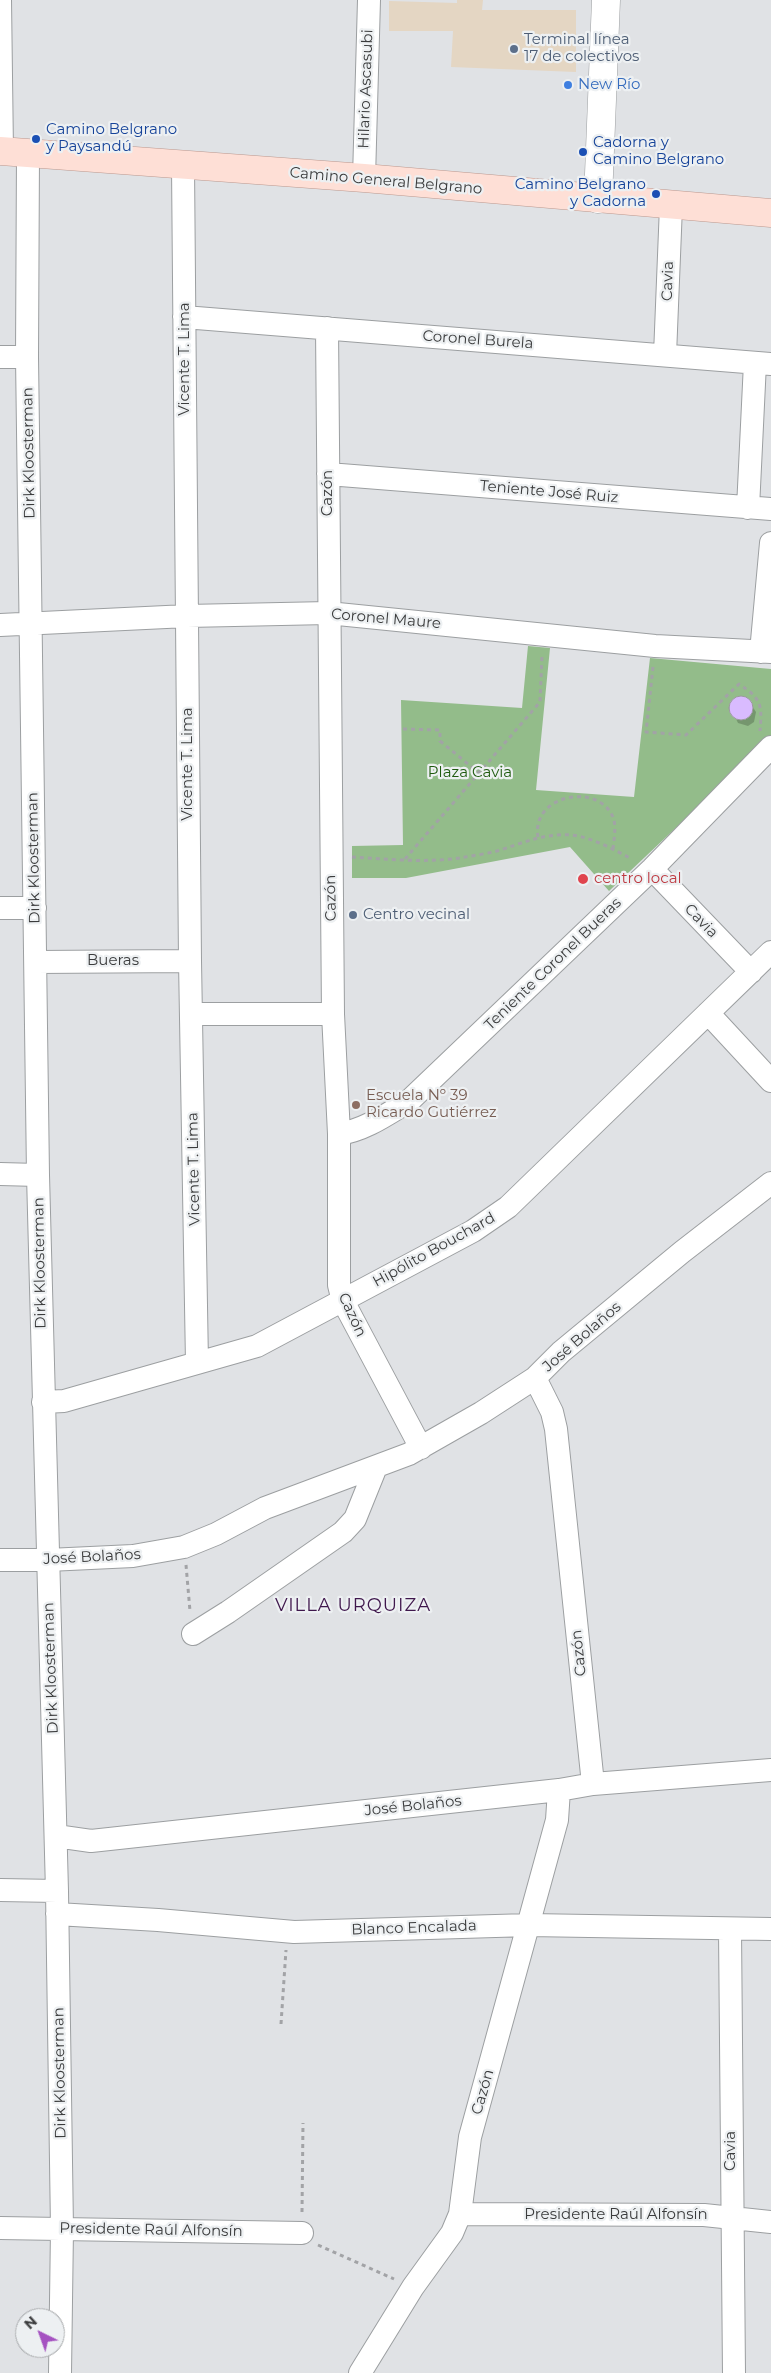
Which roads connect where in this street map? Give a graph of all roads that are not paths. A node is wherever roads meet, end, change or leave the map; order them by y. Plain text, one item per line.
1 (0, 0) edge
2 (369, 0) edge
3 (606, 0) edge
4 (1, 151) edge
5 (28, 153) junction
6 (183, 166) junction
7 (364, 178) junction
8 (598, 199) junction
9 (671, 206) junction
10 (771, 213) edge
11 (184, 317) junction
12 (327, 328) junction
13 (665, 355) junction
14 (0, 357) edge
15 (27, 357) junction
16 (763, 364) edge
17 (328, 474) junction
18 (748, 508) junction
19 (771, 509) edge
20 (771, 543) edge
21 (328, 613) junction
22 (187, 616) junction
23 (0, 625) edge
24 (31, 625) junction
25 (766, 652) edge
26 (766, 753) edge
27 (652, 870) junction
28 (0, 908) edge
29 (35, 908) junction
30 (771, 952) edge
31 (190, 961) junction
32 (36, 962) junction
33 (751, 972) junction
34 (708, 1013) junction
35 (192, 1014) junction
36 (333, 1014) junction
37 (771, 1081) edge
38 (339, 1134) junction
39 (0, 1174) edge
40 (38, 1175) junction
41 (771, 1183) edge
42 (343, 1300) junction
43 (198, 1363) junction
44 (535, 1378) junction
45 (43, 1402) junction
46 (421, 1448) junction
47 (376, 1467) junction
48 (0, 1560) edge
49 (48, 1560) junction
50 (193, 1634) road end
51 (771, 1770) edge
52 (593, 1784) junction
53 (559, 1790) junction
54 (56, 1836) junction
55 (0, 1890) edge
56 (57, 1891) junction
57 (57, 1914) junction
58 (529, 1925) junction
59 (771, 1929) edge
60 (730, 1930) junction
61 (460, 2214) junction
62 (731, 2216) junction
63 (771, 2222) edge
64 (0, 2228) edge
65 (62, 2229) junction
66 (302, 2233) road end
67 (60, 2373) edge
68 (360, 2373) edge
69 (734, 2373) edge

1 - 4 street
2 - 7 street, Hilario Ascasubi
3 - 8 street
4 - 5 main road, Camino General Belgrano
5 - 6 main road, Camino General Belgrano
5 - 15 street, Dirk Kloosterman
6 - 7 main road, Camino General Belgrano
6 - 11 street, Vicente T. Lima
7 - 8 main road, Camino General Belgrano
8 - 9 main road, Camino General Belgrano
9 - 10 main road, Camino General Belgrano
9 - 13 street, Cavia
11 - 12 street, Coronel Burela
11 - 22 street, Vicente T. Lima
12 - 13 street, Coronel Burela
12 - 17 street, Cazón
13 - 16 street, Coronel Burela
14 - 15 street
15 - 24 street, Dirk Kloosterman
16 - 18 street
17 - 18 street, Teniente José Ruiz
17 - 21 street, Cazón
18 - 19 street, Teniente José Ruiz
20 - 25 street
21 - 22 street, Coronel Maure
21 - 25 street, Coronel Maure
21 - 36 street, Cazón
22 - 24 street, Coronel Maure
22 - 31 street, Vicente T. Lima
23 - 24 street, Coronel Maure
24 - 29 street, Dirk Kloosterman
26 - 27 street, Teniente Coronel Bueras
27 - 33 street, Cavia
27 - 38 street, Teniente Coronel Bueras
28 - 29 street
29 - 32 street, Dirk Kloosterman
30 - 33 street, Hipólito Bouchard
31 - 32 street, Bueras
31 - 35 street, Vicente T. Lima
32 - 40 street, Dirk Kloosterman
33 - 34 street, Hipólito Bouchard
34 - 37 street
34 - 42 street, Hipólito Bouchard
35 - 36 street
35 - 43 street, Vicente T. Lima
36 - 38 street, Cazón
38 - 42 street, Cazón
39 - 40 street
40 - 45 street, Dirk Kloosterman
41 - 44 street, José Bolaños
42 - 43 street, Hipólito Bouchard
42 - 46 street, Cazón
43 - 45 street, Hipólito Bouchard
44 - 46 street, José Bolaños
44 - 52 street, Cazón
45 - 49 street, Dirk Kloosterman
46 - 47 street, José Bolaños
47 - 49 street, José Bolaños
47 - 50 street
48 - 49 street, José Bolaños
49 - 54 street, Dirk Kloosterman
51 - 52 street, José Bolaños
52 - 53 street, José Bolaños
53 - 54 street, José Bolaños
53 - 58 street, Cazón
54 - 56 street, Dirk Kloosterman
55 - 56 street
56 - 57 street, Dirk Kloosterman
57 - 58 street, Blanco Encalada
57 - 65 street, Dirk Kloosterman
58 - 60 street, Blanco Encalada
58 - 61 street, Cazón
59 - 60 street, Blanco Encalada
60 - 62 street, Cavia
61 - 62 street, Presidente Raúl Alfonsín
61 - 68 street, Cazón
62 - 63 street, Presidente Raúl Alfonsín
62 - 69 street, Cavia
64 - 65 street, Presidente Raúl Alfonsín
65 - 66 street, Presidente Raúl Alfonsín
65 - 67 street, Dirk Kloosterman

